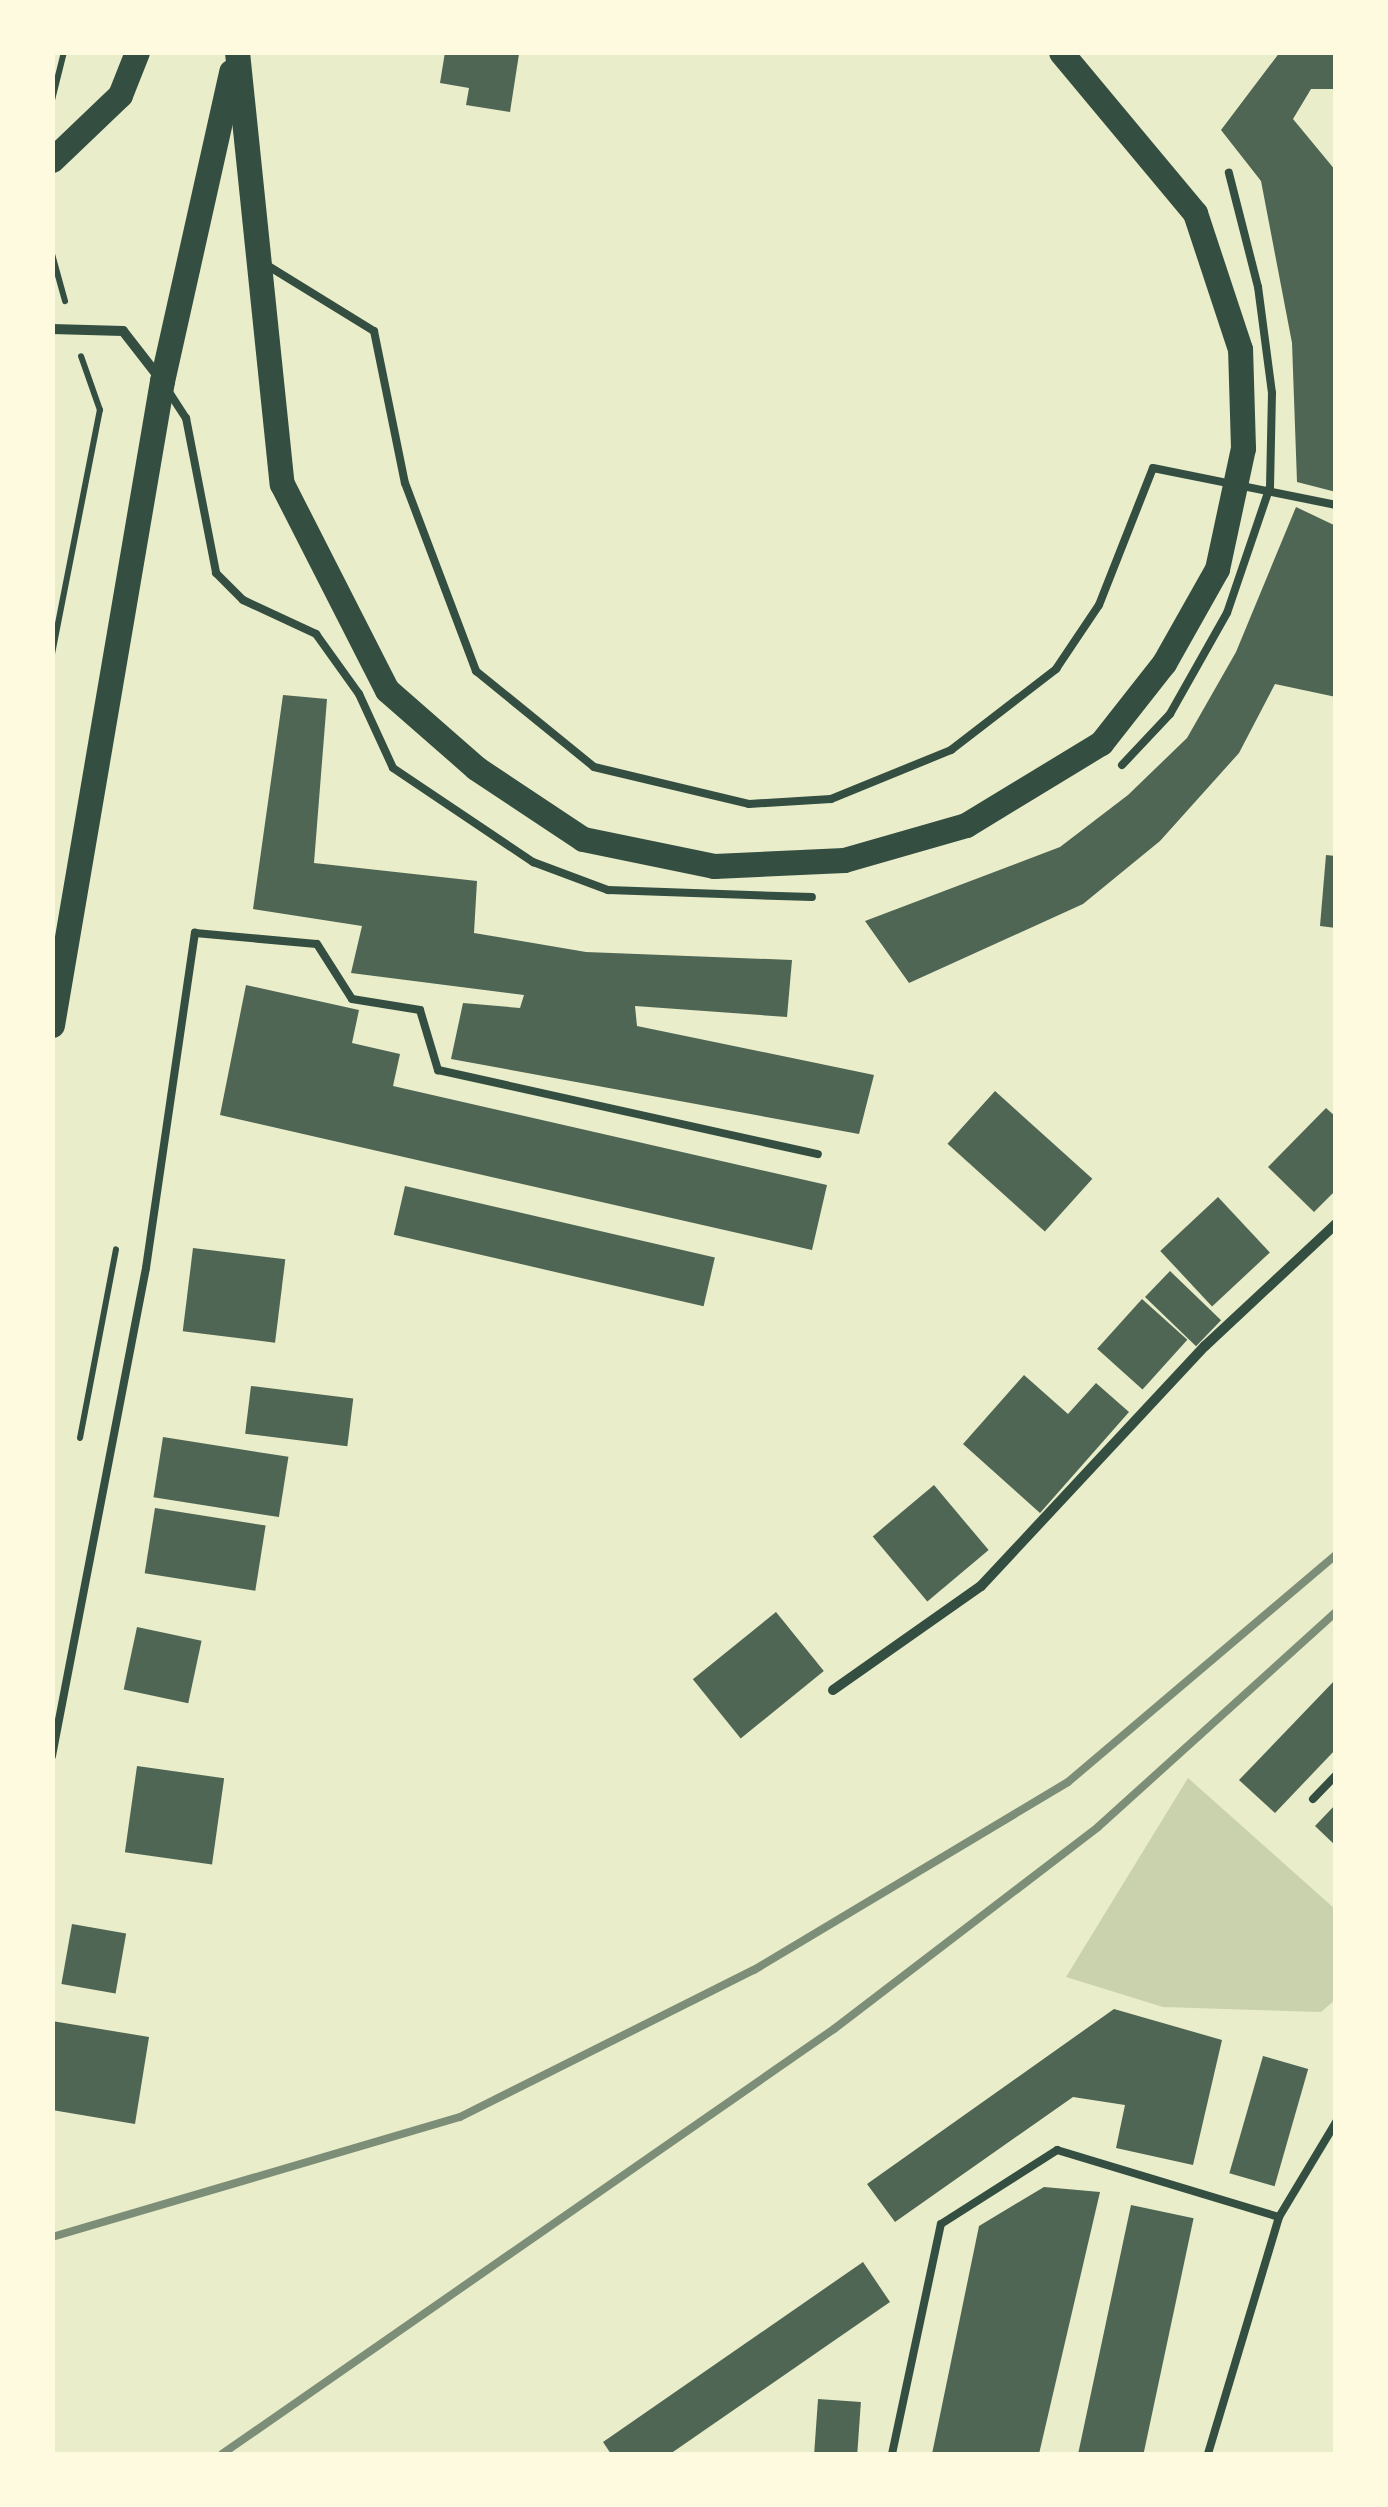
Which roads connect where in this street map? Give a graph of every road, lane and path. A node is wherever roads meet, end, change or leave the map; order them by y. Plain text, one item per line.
1 (64, 52) edge
2 (137, 52) edge
3 (236, 52) edge
4 (1061, 52) edge
5 (56, 69) edge
6 (52, 100) edge
7 (52, 160) edge
8 (1229, 173) dead end
9 (52, 254) edge
10 (255, 258) junction
11 (70, 324) junction
12 (52, 330) edge
13 (162, 381) junction
14 (1270, 488) junction
15 (1336, 504) edge
16 (52, 654) edge
17 (1122, 765) dead end
18 (812, 898) dead end
19 (52, 1024) edge
20 (818, 1154) dead end
21 (1336, 1224) edge
22 (834, 1690) dead end
23 (52, 1756) edge
24 (1336, 1775) edge
25 (1313, 1799) dead end
26 (1336, 2122) edge
27 (1279, 2216) junction
28 (892, 2454) edge
29 (1208, 2454) edge

1 - 5 path
2 - 7 main road
3 - 10 main road
3 - 13 main road
4 - 10 main road
5 - 6 path
8 - 14 lane
9 - 11 path
10 - 14 lane
11 - 12 street
11 - 13 street
11 - 16 path
13 - 18 lane
13 - 19 main road
14 - 15 lane
14 - 17 lane
20 - 23 lane
21 - 22 street
24 - 25 lane
26 - 27 lane
27 - 28 lane
27 - 29 lane

